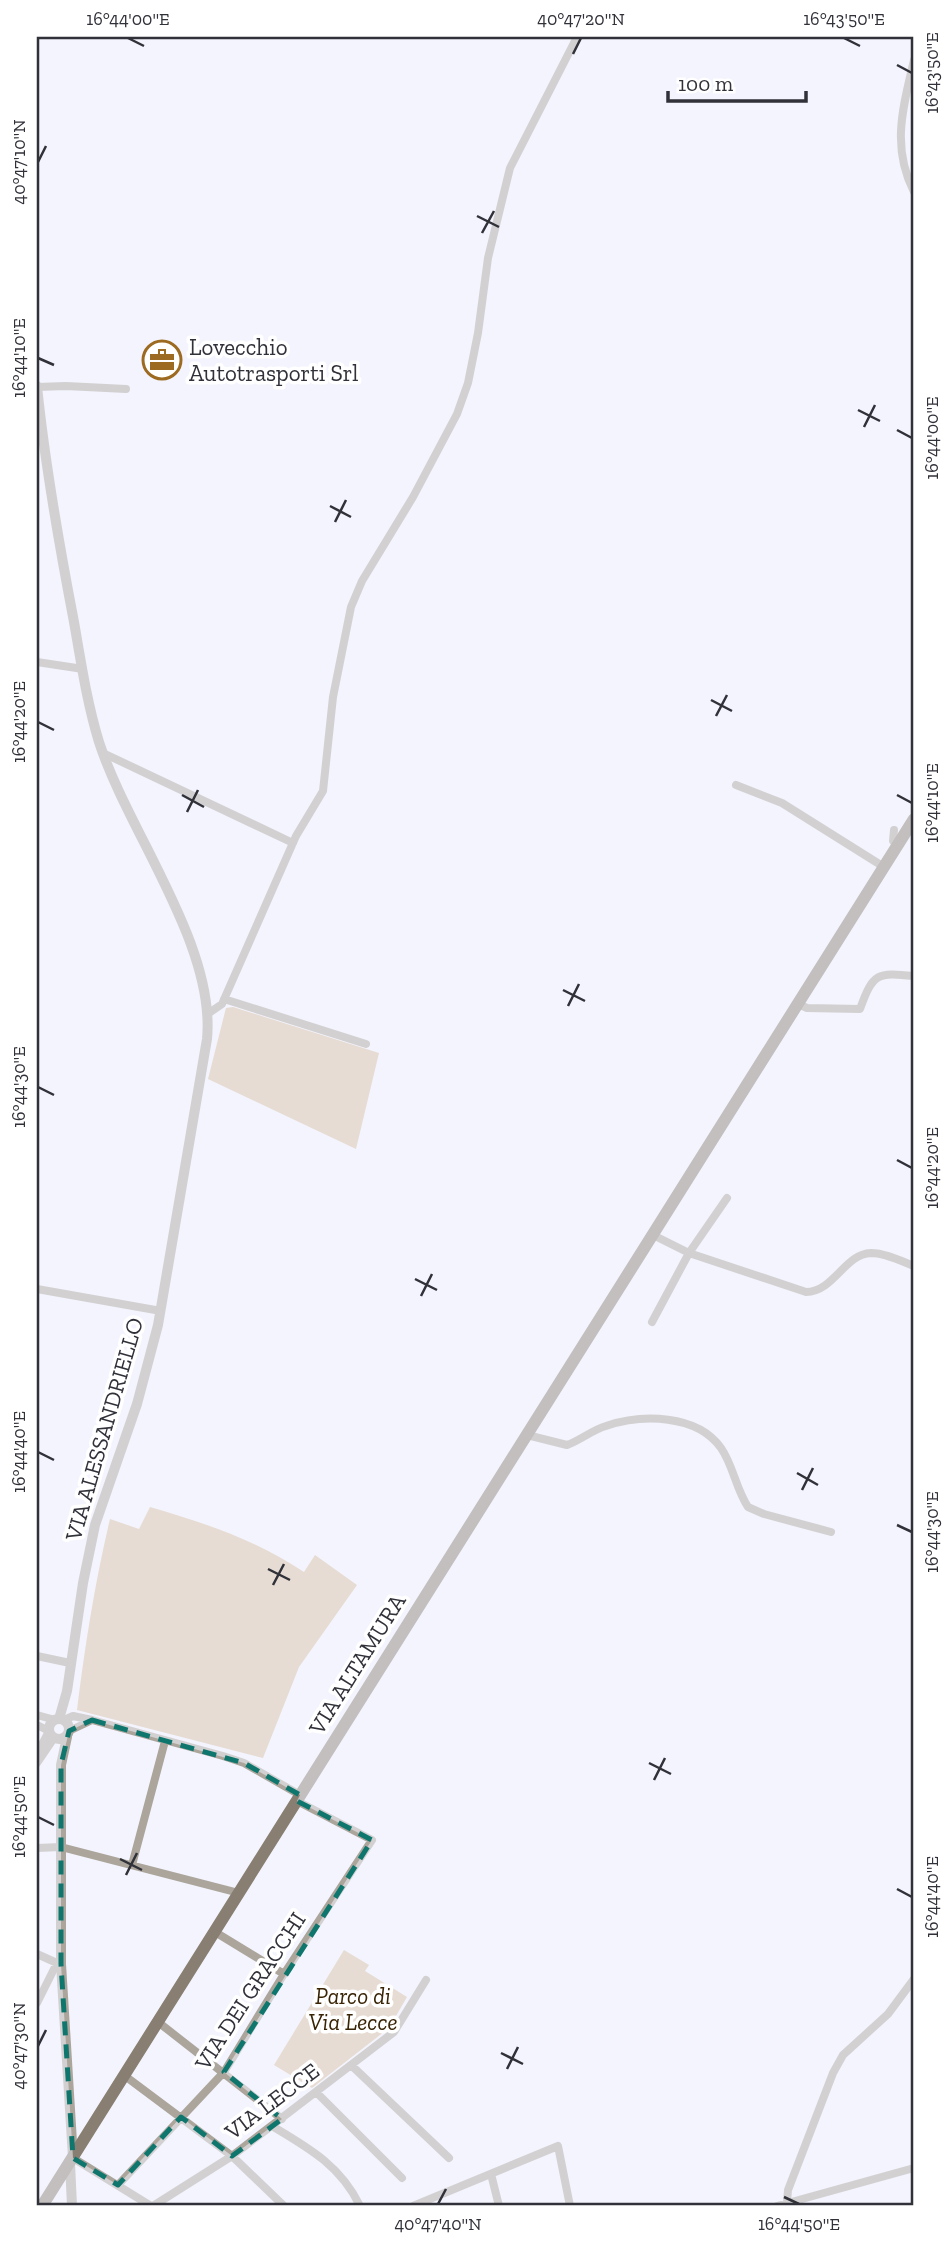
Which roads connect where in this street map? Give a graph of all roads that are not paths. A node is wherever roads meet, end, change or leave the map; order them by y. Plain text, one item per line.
1 (577, 37) edge
2 (914, 61) edge
3 (914, 192) edge
4 (37, 386) edge
5 (125, 390) dead end
6 (37, 663) edge
7 (83, 669) junction
8 (103, 754) junction
9 (736, 785) dead end
10 (914, 819) edge
11 (894, 830) dead end
12 (293, 843) junction
13 (898, 844) junction
14 (884, 867) junction
15 (914, 976) edge
16 (224, 999) junction
17 (798, 1004) junction
18 (209, 1013) junction
19 (366, 1044) dead end
20 (727, 1198) dead end
21 (653, 1235) junction
22 (689, 1253) junction
23 (914, 1266) edge
24 (37, 1289) edge
25 (161, 1311) junction
26 (652, 1322) dead end
27 (527, 1434) junction
28 (831, 1532) dead end
29 (37, 1656) edge
30 (70, 1663) junction
31 (37, 1715) edge
32 (37, 1725) edge
33 (63, 1725) junction
34 (52, 1735) junction
35 (165, 1741) junction
36 (37, 1754) edge
37 (37, 1763) edge
38 (61, 1765) junction
39 (298, 1798) junction
40 (61, 1847) junction
41 (37, 1848) edge
42 (132, 1865) junction
43 (239, 1893) junction
44 (215, 1932) junction
45 (37, 1954) edge
46 (59, 1963) junction
47 (284, 1974) junction
48 (914, 1979) edge
49 (426, 1980) dead end
50 (37, 2003) edge
51 (158, 2022) junction
52 (351, 2065) junction
53 (224, 2072) junction
54 (125, 2076) junction
55 (316, 2092) junction
56 (181, 2117) junction
57 (282, 2119) junction
58 (272, 2126) junction
59 (232, 2156) junction
60 (449, 2158) dead end
61 (72, 2160) junction
62 (914, 2168) edge
63 (491, 2174) junction
64 (402, 2178) dead end
65 (118, 2185) junction
66 (787, 2202) junction
67 (42, 2206) edge
68 (72, 2206) edge
69 (152, 2206) edge
70 (284, 2206) edge
71 (360, 2206) edge
72 (413, 2206) edge
73 (499, 2206) edge
74 (570, 2206) edge
75 (777, 2206) edge

1 - 12 street
2 - 3 street
4 - 5 street
4 - 7 street
6 - 7 street
7 - 8 street
8 - 12 street
8 - 18 street
9 - 14 street
10 - 13 main road, VIA ALTAMURA
11 - 13 street
12 - 16 street
13 - 14 main road, VIA ALTAMURA
14 - 17 main road, VIA ALTAMURA
15 - 17 street
16 - 18 street
16 - 19 street
17 - 21 main road, VIA ALTAMURA
18 - 25 street, VIA ALESSANDRIELLO
20 - 22 street
21 - 22 street
21 - 27 main road, VIA ALTAMURA
22 - 23 street
22 - 26 street
24 - 25 street
25 - 30 street, VIA ALESSANDRIELLO
27 - 28 street
27 - 39 main road, VIA ALTAMURA
29 - 30 street
30 - 33 street, VIA ALESSANDRIELLO
31 - 33 street
32 - 34 street
33 - 34 street, VIA ALESSANDRIELLO
33 - 34 street
33 - 35 street
33 - 38 street, VIA ALESSANDRIELLO
34 - 36 street
34 - 37 street
34 - 38 street, VIA ALESSANDRIELLO
35 - 39 street
35 - 42 street
38 - 40 street, VIA ALESSANDRIELLO
39 - 43 main road, VIA ALTAMURA
39 - 47 street, VIA DEI GRACCHI
40 - 41 street
40 - 42 street
40 - 46 street, VIA ALESSANDRIELLO
42 - 43 street
43 - 44 main road, VIA ALTAMURA
44 - 47 street
44 - 51 main road, VIA ALTAMURA
45 - 46 street
46 - 50 street
46 - 61 street, VIA ALESSANDRIELLO
47 - 53 street, VIA DEI GRACCHI
48 - 66 street
49 - 52 street, VIA LECCE
51 - 53 street
51 - 54 main road, VIA ALTAMURA
52 - 55 street, VIA LECCE
52 - 60 street
53 - 56 street, VIA DEI GRACCHI
53 - 57 street
54 - 56 street
54 - 61 main road, VIA ALTAMURA
55 - 57 street, VIA LECCE
55 - 64 street
56 - 59 street
56 - 65 street, VIA DEI GRACCHI
57 - 58 street, VIA LECCE
58 - 59 street, VIA LECCE
58 - 71 street
59 - 69 street, VIA LECCE
59 - 70 street
61 - 65 street
61 - 67 main road, VIA ALTAMURA
61 - 68 street, VIA ALESSANDRIELLO
62 - 66 street
63 - 72 street
63 - 73 street
63 - 74 street
65 - 69 street
66 - 75 street

